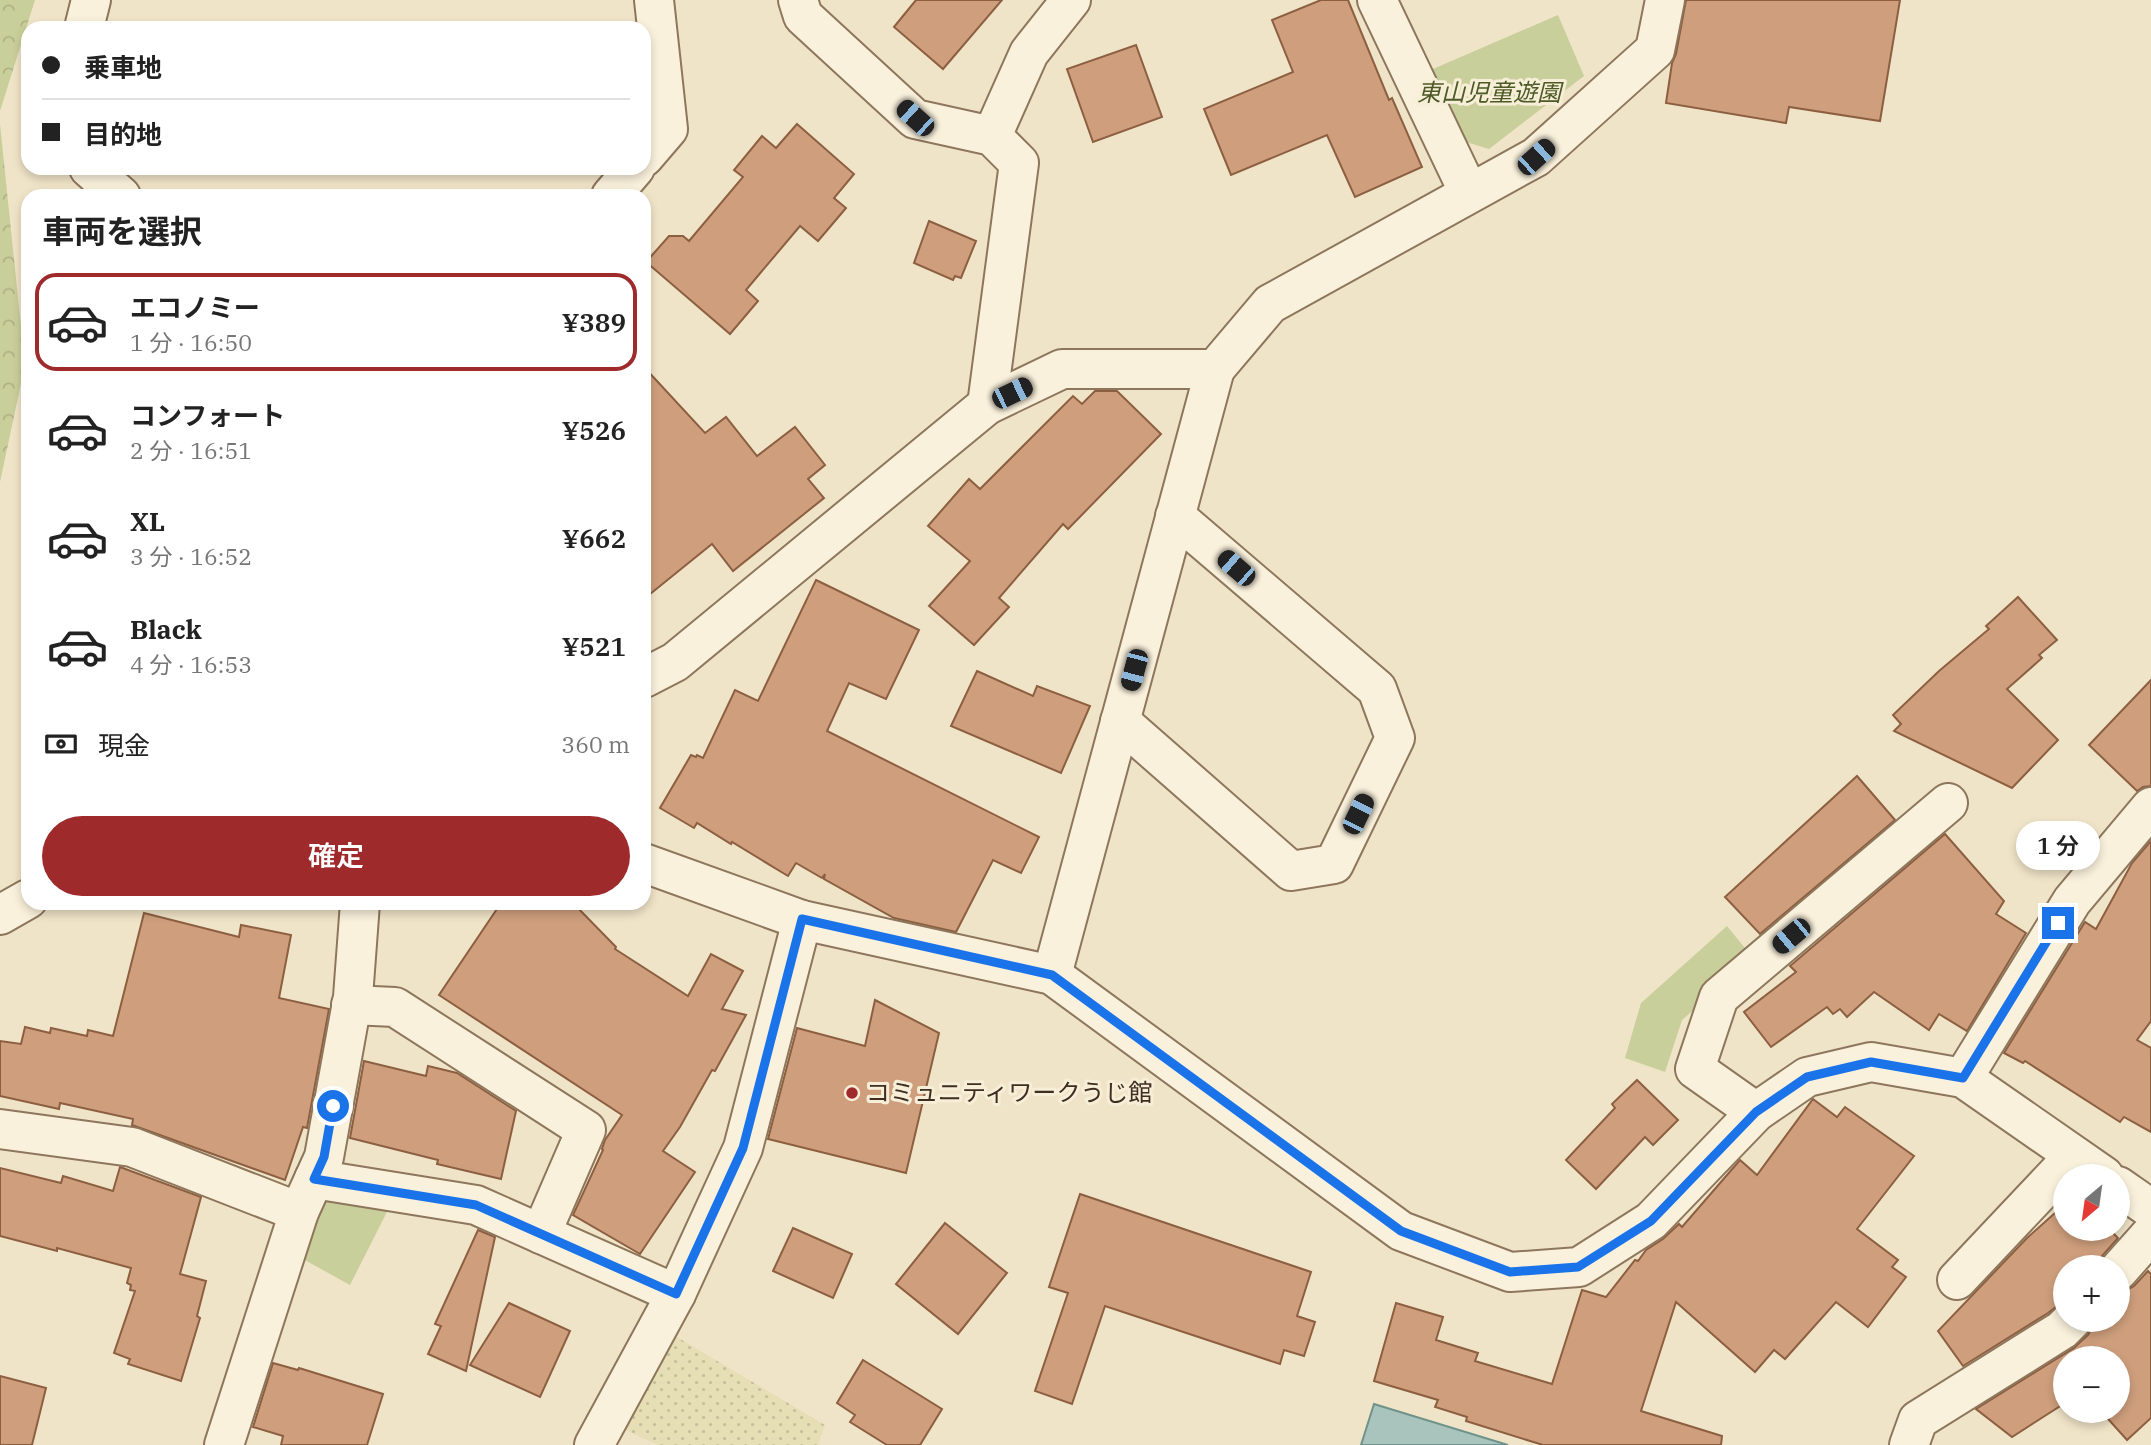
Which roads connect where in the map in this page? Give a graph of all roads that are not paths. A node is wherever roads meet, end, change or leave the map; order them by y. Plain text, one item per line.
1 (90, 0) edge
2 (654, 0) edge
3 (798, 0) edge
4 (1071, 0) edge
5 (1377, 0) edge
6 (1665, 0) edge
7 (86, 21) edge
8 (992, 136) junction
9 (651, 149) edge
10 (97, 175) edge
11 (629, 175) edge
12 (113, 189) edge
13 (617, 189) edge
14 (1469, 193) junction
15 (1215, 369) junction
16 (987, 405) junction
17 (1175, 516) junction
18 (651, 674) edge
19 (1120, 721) junction
20 (1948, 803) dead end
21 (2151, 807) edge
22 (651, 865) edge
23 (21, 904) edge
24 (359, 910) edge
25 (0, 915) edge
26 (802, 919) junction
27 (1052, 975) junction
28 (351, 1005) junction
29 (1963, 1078) junction
30 (1756, 1112) junction
31 (0, 1129) edge
32 (2086, 1164) edge
33 (2130, 1194) edge
34 (307, 1196) junction
35 (2053, 1197) edge
36 (2151, 1209) edge
37 (541, 1234) junction
38 (2151, 1234) edge
39 (2130, 1257) edge
40 (1957, 1280) dead end
41 (676, 1294) junction
42 (2059, 1332) edge
43 (224, 1445) edge
44 (594, 1445) edge
45 (1909, 1445) edge

1 - 7 street
2 - 9 street
3 - 8 street
4 - 8 street
5 - 14 street
6 - 14 street
8 - 16 street
10 - 12 street
11 - 13 street
14 - 15 street
15 - 16 street
15 - 17 street
16 - 18 street
17 - 19 street
17 - 19 street
19 - 27 street
20 - 30 street
21 - 29 street
22 - 26 street
23 - 25 street
24 - 28 street
26 - 27 street
26 - 41 street
27 - 30 street
28 - 34 street
28 - 37 street
29 - 30 street
29 - 32 street
31 - 34 street
33 - 36 street
34 - 37 street
34 - 43 street
35 - 40 street
37 - 41 street
38 - 39 street
41 - 44 street
42 - 45 street

